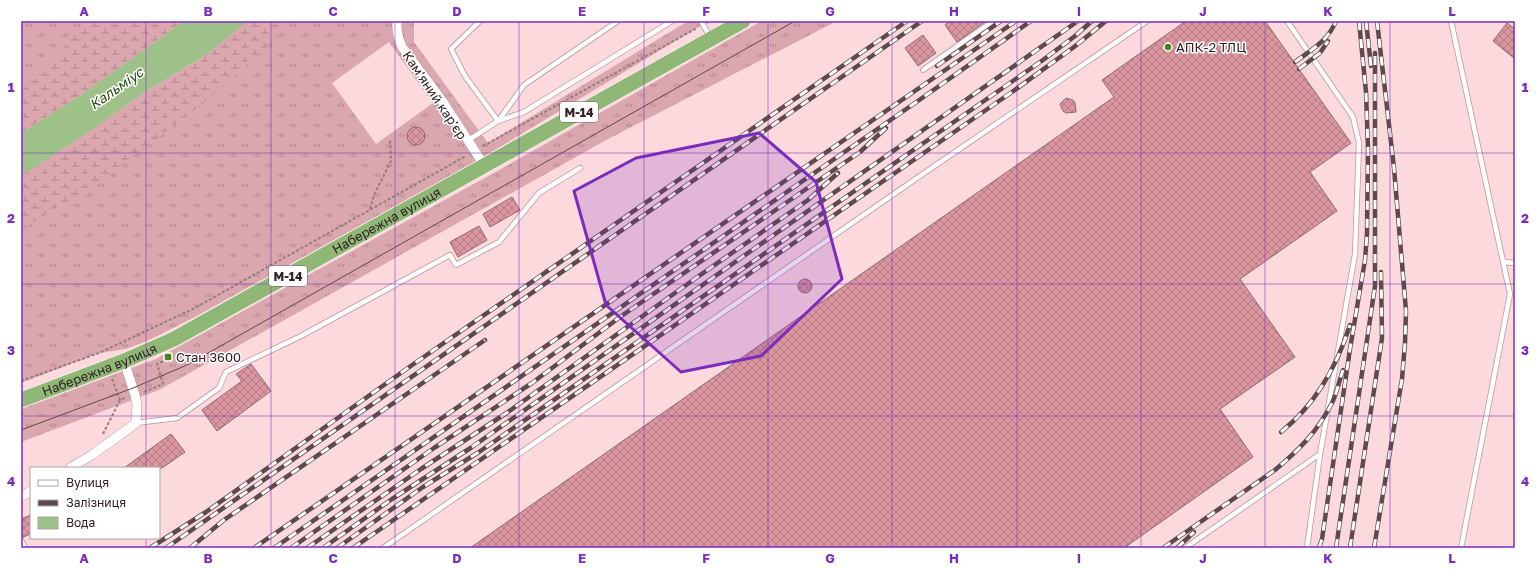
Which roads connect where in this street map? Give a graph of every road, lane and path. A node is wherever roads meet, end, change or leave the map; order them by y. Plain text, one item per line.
1 (397, 21) edge
2 (480, 21) edge
3 (618, 21) edge
4 (672, 21) edge
5 (743, 21) edge
6 (993, 21) edge
7 (1287, 21) edge
8 (1451, 21) edge
9 (1143, 22) edge
10 (702, 23) edge
11 (711, 39) junction
12 (924, 70) dead end
13 (498, 122) junction
14 (390, 139) dead end
15 (467, 141) junction
16 (474, 151) junction
17 (484, 165) junction
18 (580, 168) dead end
19 (370, 210) junction
20 (1503, 262) junction
21 (1515, 263) edge
22 (174, 356) dead end
23 (124, 361) junction
24 (21, 380) edge
25 (164, 384) dead end
26 (21, 400) edge
27 (120, 400) dead end
28 (136, 423) junction
29 (103, 434) dead end
30 (1320, 454) junction
31 (72, 467) edge
32 (21, 540) edge
33 (25, 548) edge
34 (383, 548) edge
35 (1185, 548) edge
36 (1307, 548) edge
37 (1461, 548) edge

1 - 15 street, Кам'яний кар'єр
2 - 13 lane
3 - 13 lane
4 - 13 lane
5 - 11 highway, Набережна вулиця / М-14
6 - 12 lane
7 - 30 lane
8 - 20 lane
9 - 34 lane
10 - 11 lane
10 - 16 path
11 - 17 highway, Набережна вулиця / М-14
13 - 15 lane
14 - 19 path
15 - 16 street, Кам'яний кар'єр
16 - 17 street, Кам'яний кар'єр
16 - 19 path
17 - 23 highway, Набережна вулиця / М-14
18 - 28 lane
19 - 24 path
20 - 21 lane
20 - 37 lane
22 - 25 path
23 - 26 highway, Набережна вулиця / М-14
23 - 28 street
27 - 29 path
28 - 31 street
30 - 35 lane
30 - 36 lane
32 - 33 lane

